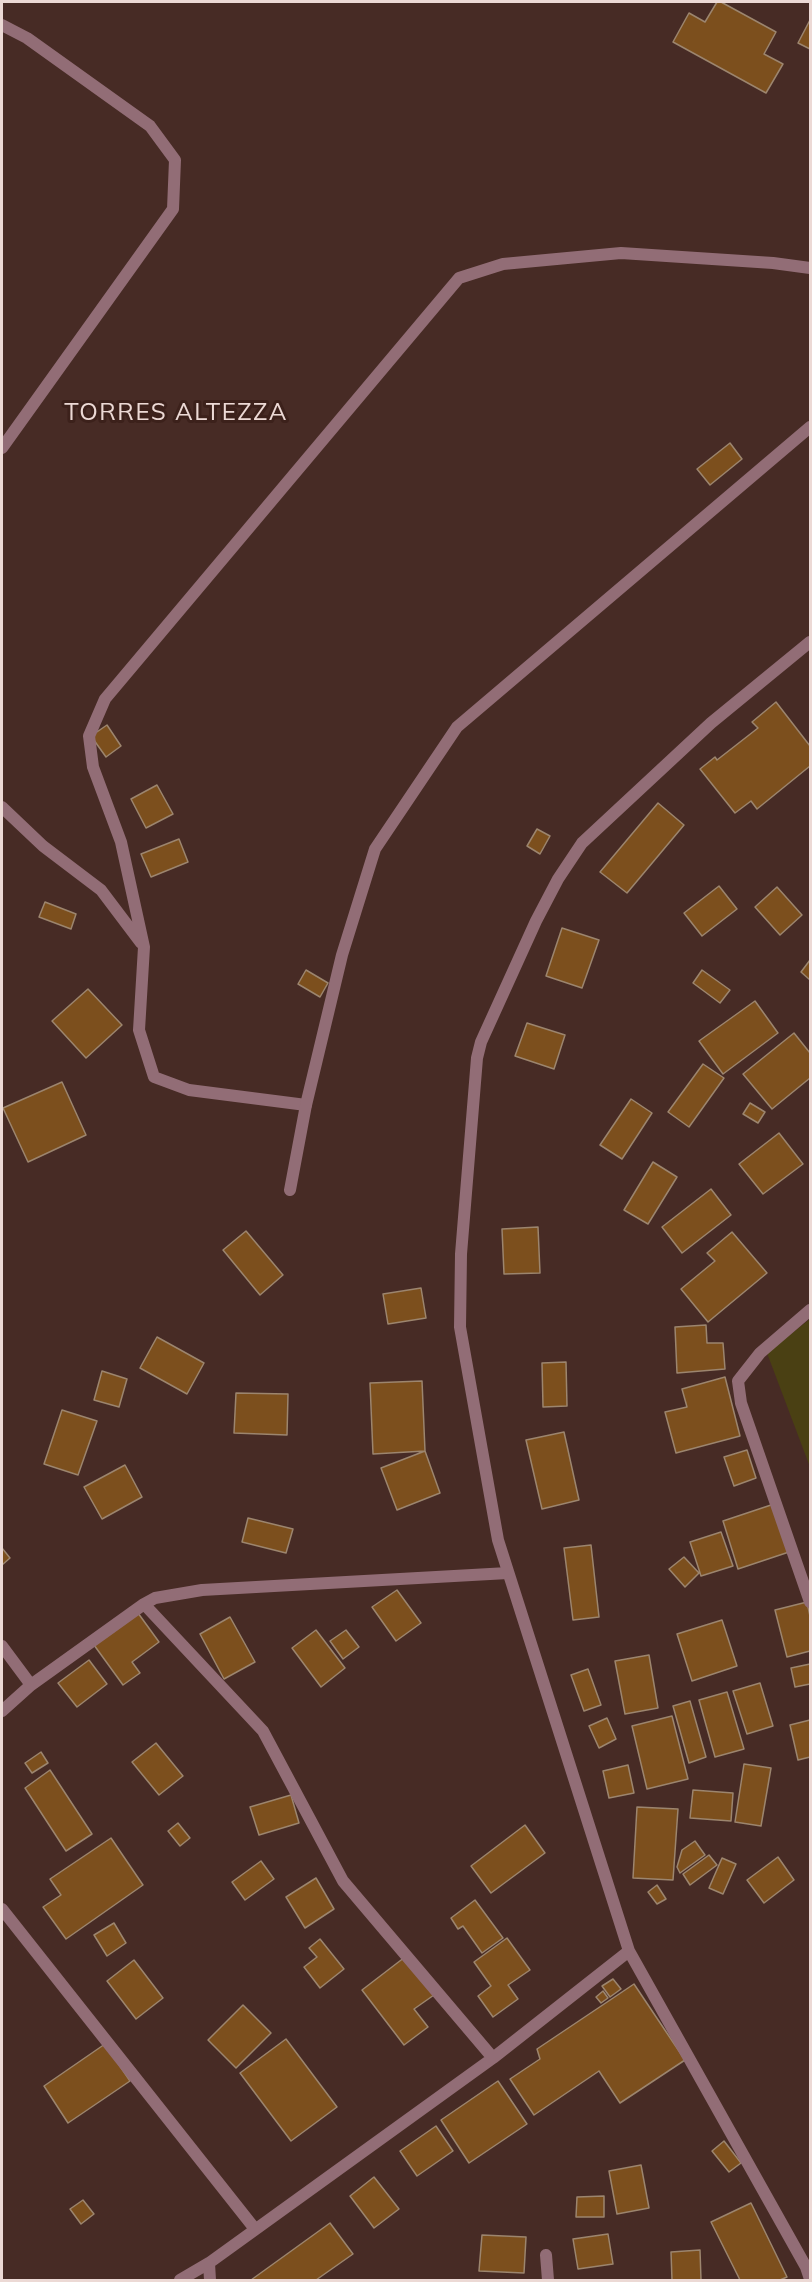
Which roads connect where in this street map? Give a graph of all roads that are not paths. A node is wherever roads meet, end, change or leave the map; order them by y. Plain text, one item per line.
1 (2, 25) edge
2 (810, 268) edge
3 (810, 427) edge
4 (2, 448) edge
5 (810, 642) edge
6 (2, 807) edge
7 (144, 947) junction
8 (306, 1105) junction
9 (290, 1190) dead end
10 (810, 1310) edge
11 (508, 1573) junction
12 (810, 1602) edge
13 (144, 1604) junction
14 (2, 1646) edge
15 (31, 1685) junction
16 (2, 1711) edge
17 (2, 1909) edge
18 (629, 1951) junction
19 (493, 2058) junction
20 (255, 2229) junction
21 (546, 2255) dead end
22 (209, 2263) junction
23 (808, 2266) edge
24 (810, 2279) edge
25 (180, 2280) edge
26 (210, 2280) edge
27 (548, 2280) edge

1 - 4 street
2 - 7 street
3 - 8 street
5 - 11 street
6 - 7 street
7 - 8 street
8 - 9 street
10 - 12 street
11 - 13 street
11 - 18 street
13 - 15 street
13 - 19 street
14 - 15 street
15 - 16 street
17 - 20 street
18 - 19 street
18 - 23 street
19 - 20 street
20 - 22 street
21 - 27 street
22 - 25 street
22 - 26 street
23 - 24 street

